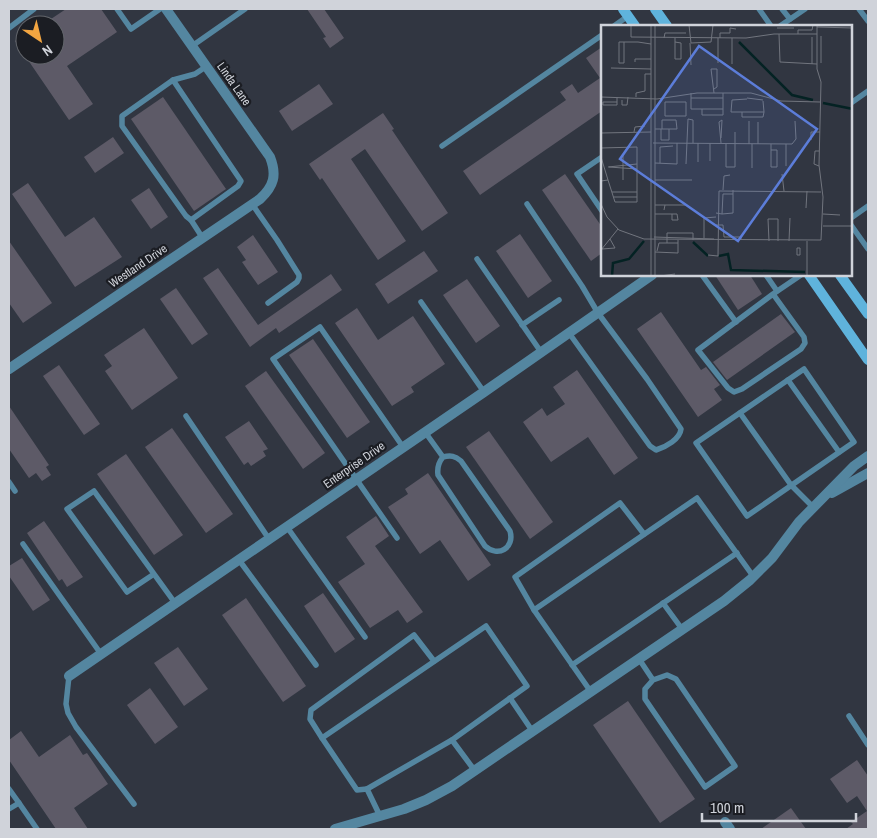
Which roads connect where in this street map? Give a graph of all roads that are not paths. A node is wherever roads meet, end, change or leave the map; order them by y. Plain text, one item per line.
1 (34, 9) edge
2 (117, 9) edge
3 (160, 9) edge
4 (166, 9) edge
5 (245, 9) edge
6 (655, 9) edge
7 (759, 9) edge
8 (782, 9) edge
9 (805, 9) edge
10 (859, 9) edge
11 (628, 11) edge
12 (790, 19) junction
13 (868, 21) edge
14 (615, 25) edge
15 (635, 25) edge
16 (666, 25) edge
17 (770, 25) edge
18 (781, 25) edge
19 (9, 28) edge
20 (601, 36) edge
21 (192, 46) junction
22 (207, 66) junction
23 (173, 80) junction
24 (868, 91) edge
25 (852, 102) edge
26 (442, 146) dead end
27 (601, 158) edge
28 (274, 177) joint
29 (252, 204) junction
30 (526, 204) dead end
31 (868, 206) edge
32 (601, 210) edge
33 (852, 217) edge
34 (191, 220) junction
35 (852, 226) edge
36 (202, 237) junction
37 (868, 248) edge
38 (477, 259) dead end
39 (649, 276) edge
40 (703, 276) edge
41 (766, 276) edge
42 (800, 276) edge
43 (810, 276) edge
44 (841, 276) edge
45 (775, 293) junction
46 (559, 300) dead end
47 (420, 302) dead end
48 (268, 303) dead end
49 (598, 313) junction
50 (868, 314) edge
51 (736, 322) junction
52 (522, 325) junction
53 (569, 333) junction
54 (541, 352) junction
55 (868, 360) edge
56 (9, 369) edge
57 (788, 380) junction
58 (484, 392) junction
59 (740, 413) junction
60 (186, 416) dead end
61 (425, 432) junction
62 (403, 447) junction
63 (839, 452) junction
64 (868, 456) edge
65 (442, 457) junction
66 (868, 474) edge
67 (357, 479) junction
68 (9, 482) edge
69 (791, 485) junction
70 (15, 491) dead end
71 (817, 503) junction
72 (287, 527) junction
73 (644, 534) junction
74 (397, 538) dead end
75 (269, 539) junction
76 (23, 544) dead end
77 (737, 553) junction
78 (238, 560) junction
79 (154, 574) junction
80 (753, 576) junction
81 (176, 603) junction
82 (663, 603) junction
83 (534, 610) junction
84 (682, 630) junction
85 (365, 637) dead end
86 (101, 654) junction
87 (639, 659) junction
88 (434, 661) junction
89 (316, 665) dead end
90 (572, 665) junction
91 (69, 676) joint
92 (653, 680) junction
93 (591, 692) junction
94 (510, 698) junction
95 (849, 716) dead end
96 (533, 732) junction
97 (322, 738) junction
98 (452, 740) junction
99 (868, 745) edge
100 (475, 771) junction
101 (9, 789) edge
102 (368, 789) junction
103 (19, 803) junction
104 (134, 804) dead end
105 (9, 810) edge
106 (380, 816) junction
107 (37, 829) edge
108 (335, 829) edge

1 - 19 lane
2 - 3 lane
4 - 21 street, Linda Lane
5 - 21 lane
6 - 16 main road
7 - 17 lane
8 - 12 lane
9 - 12 lane
10 - 13 lane
11 - 14 lane
11 - 15 main road
12 - 18 lane
20 - 26 lane
21 - 22 street, Linda Lane
22 - 23 lane
22 - 28 street, Linda Lane
23 - 34 lane
23 - 34 lane
24 - 25 lane
27 - 32 lane
28 - 29 street, Westland Drive
29 - 36 street, Westland Drive
29 - 48 lane
30 - 49 lane
31 - 33 lane
34 - 36 lane
35 - 37 lane
36 - 56 street, Westland Drive
38 - 52 lane
39 - 49 street, Enterprise Drive
40 - 51 lane
41 - 45 lane
42 - 45 lane
43 - 55 main road
44 - 50 main road
45 - 51 lane
45 - 51 lane
46 - 52 lane
47 - 58 lane
49 - 53 street, Enterprise Drive
49 - 53 lane
52 - 54 lane
53 - 54 street, Enterprise Drive
54 - 58 street, Enterprise Drive
57 - 59 lane
57 - 63 lane
57 - 63 lane
58 - 61 street, Enterprise Drive
59 - 69 lane
59 - 69 lane
60 - 75 lane
61 - 62 street, Enterprise Drive
61 - 65 lane
62 - 67 street, Enterprise Drive
62 - 67 lane
63 - 69 lane
64 - 71 street
65 - 65 lane
66 - 71 street
67 - 72 street, Enterprise Drive
67 - 74 lane
68 - 70 lane
69 - 71 lane
71 - 80 street
72 - 75 street, Enterprise Drive
72 - 85 lane
73 - 77 lane
73 - 83 lane
73 - 83 lane
75 - 78 street, Enterprise Drive
76 - 86 lane
77 - 80 lane
77 - 82 lane
78 - 81 street, Enterprise Drive
78 - 89 lane
79 - 79 lane
79 - 81 lane
80 - 84 street
81 - 86 street, Enterprise Drive
82 - 84 lane
82 - 90 lane
83 - 90 lane
84 - 87 street
86 - 91 street, Enterprise Drive
87 - 92 lane
87 - 93 street
88 - 94 lane
88 - 97 lane
88 - 97 lane
90 - 93 lane
91 - 104 lane
92 - 92 lane
93 - 96 street
94 - 96 lane
94 - 98 lane
95 - 99 lane
96 - 100 street
97 - 102 lane
98 - 100 lane
98 - 102 lane
100 - 106 street
101 - 103 lane
102 - 106 lane
103 - 105 lane
103 - 107 lane
106 - 108 street

